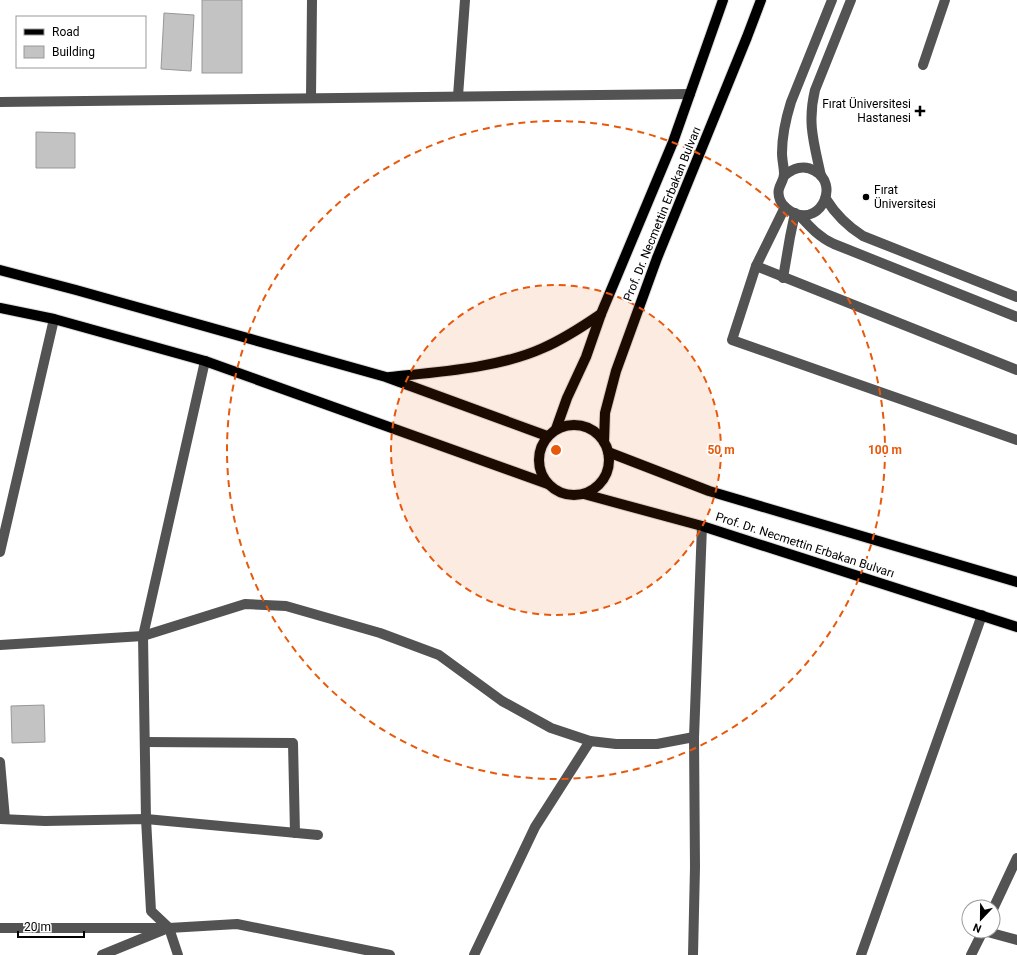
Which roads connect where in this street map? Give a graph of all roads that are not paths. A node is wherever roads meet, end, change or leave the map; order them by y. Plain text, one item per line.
1 (312, 0) edge
2 (465, 0) edge
3 (723, 0) edge
4 (761, 0) edge
5 (832, 0) edge
6 (851, 0) edge
7 (945, 0) edge
8 (923, 65) dead end
9 (690, 94) junction
10 (458, 96) junction
11 (311, 98) junction
12 (0, 102) edge
13 (784, 176) junction
14 (821, 176) junction
15 (826, 199) junction
16 (784, 207) junction
17 (797, 214) junction
18 (756, 266) junction
19 (0, 270) edge
20 (783, 278) junction
21 (1017, 297) edge
22 (0, 308) edge
23 (601, 314) junction
24 (1017, 317) edge
25 (54, 320) junction
26 (205, 362) junction
27 (1017, 370) edge
28 (386, 378) junction
29 (556, 429) junction
30 (547, 436) junction
31 (1017, 440) edge
32 (604, 442) junction
33 (608, 452) junction
34 (548, 484) junction
35 (584, 494) junction
36 (702, 526) junction
37 (0, 552) edge
38 (1017, 582) edge
39 (982, 615) junction
40 (1017, 627) edge
41 (143, 636) junction
42 (0, 645) edge
43 (694, 737) junction
44 (590, 741) junction
45 (145, 742) junction
46 (0, 762) edge
47 (2, 819) edge
48 (146, 819) junction
49 (295, 833) junction
50 (318, 836) dead end
51 (1017, 858) edge
52 (998, 899) edge
53 (0, 928) edge
54 (169, 928) junction
55 (1001, 936) edge
56 (979, 939) edge
57 (1017, 940) edge
58 (102, 955) edge
59 (178, 955) edge
60 (390, 955) edge
61 (474, 955) edge
62 (693, 955) edge
63 (861, 955) edge
64 (971, 955) edge

1 - 11 street
2 - 10 street
3 - 9 main road, Prof. Dr. Necmettin Erbakan Bulvarı
4 - 32 main road, Prof. Dr. Necmettin Erbakan Bulvarı
5 - 13 street
6 - 14 street
7 - 8 street
9 - 10 street
9 - 23 main road, Prof. Dr. Necmettin Erbakan Bulvarı
10 - 11 street
11 - 12 street
13 - 14 street
13 - 16 street
14 - 15 street
15 - 17 street
15 - 21 street
16 - 17 street
16 - 18 street
17 - 20 street
17 - 24 street
18 - 20 street
18 - 31 street
19 - 28 main road
20 - 27 street
22 - 25 main road
23 - 28 main road
23 - 29 main road, Prof. Dr. Necmettin Erbakan Bulvarı
25 - 26 main road
25 - 37 street
26 - 34 main road
26 - 41 street
28 - 30 main road
29 - 30 main road
29 - 32 main road
30 - 34 main road
32 - 33 main road
33 - 35 main road
33 - 38 main road, Prof. Dr. Necmettin Erbakan Bulvarı
34 - 35 main road
35 - 36 main road, Prof. Dr. Necmettin Erbakan Bulvarı
36 - 39 main road, Prof. Dr. Necmettin Erbakan Bulvarı
36 - 43 street
39 - 40 main road, Prof. Dr. Necmettin Erbakan Bulvarı
39 - 63 street
41 - 42 street
41 - 44 street
41 - 45 street
43 - 44 street
43 - 62 street
44 - 61 street
45 - 48 street
45 - 49 street
46 - 47 street
47 - 48 street
48 - 49 street
48 - 54 street
49 - 50 street
51 - 52 street
53 - 54 street
54 - 58 street
54 - 59 street
54 - 60 street
55 - 57 street
56 - 64 street

